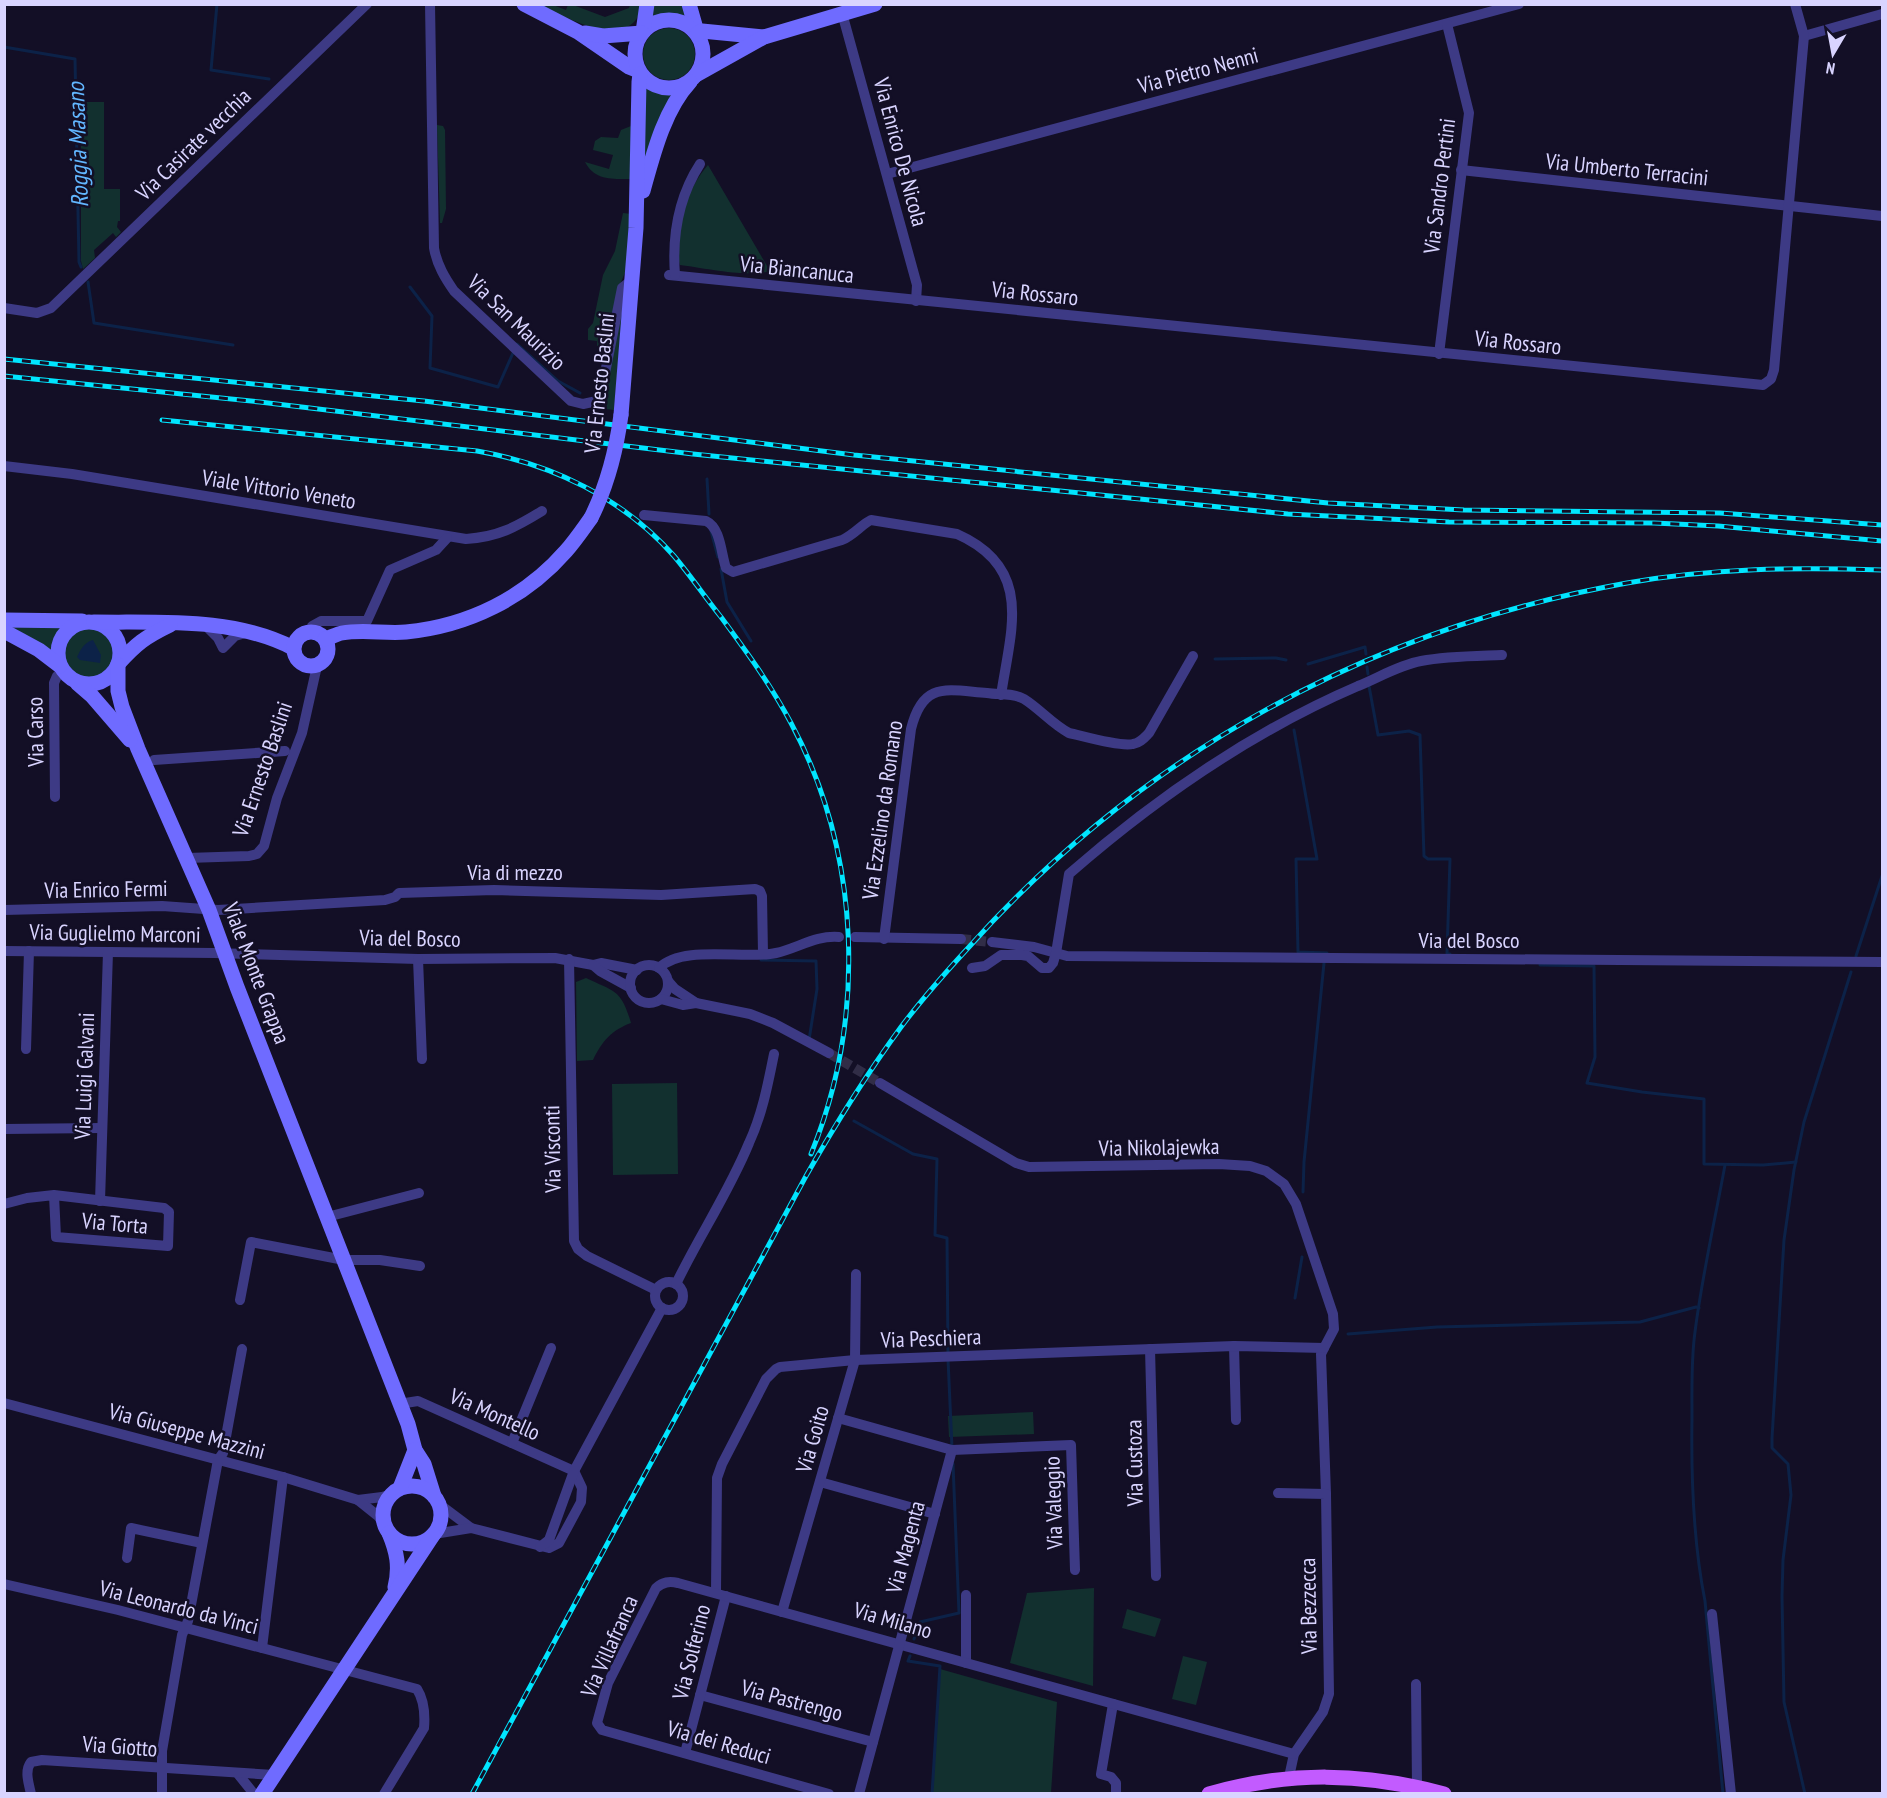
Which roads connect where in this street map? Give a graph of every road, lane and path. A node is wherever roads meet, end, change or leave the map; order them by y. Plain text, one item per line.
1 (367, 4) edge
2 (430, 4) edge
3 (524, 4) edge
4 (647, 4) edge
5 (689, 4) edge
6 (875, 4) edge
7 (1519, 4) edge
8 (1795, 4) edge
9 (842, 13) junction
10 (1882, 14) edge
11 (1447, 24) junction
12 (578, 32) junction
13 (642, 32) junction
14 (695, 33) junction
15 (1804, 36) junction
16 (764, 37) junction
17 (594, 43) junction
18 (640, 72) junction
19 (694, 77) junction
20 (638, 111) junction
21 (700, 164) dead end
22 (1461, 170) junction
23 (887, 174) junction
24 (1789, 206) junction
25 (637, 211) junction
26 (1882, 216) edge
27 (632, 280) junction
28 (916, 301) junction
29 (4, 308) edge
30 (1439, 354) junction
31 (4, 466) edge
32 (542, 511) dead end
33 (644, 515) dead end
34 (447, 538) junction
35 (4, 620) edge
36 (91, 622) junction
37 (176, 623) junction
38 (206, 626) junction
39 (4, 631) edge
40 (252, 631) junction
41 (312, 641) junction
42 (1503, 655) dead end
43 (1193, 656) dead end
44 (118, 665) junction
45 (317, 666) junction
46 (64, 672) junction
47 (1001, 695) junction
48 (138, 749) junction
49 (285, 752) dead end
50 (154, 760) dead end
51 (55, 797) dead end
52 (187, 858) junction
53 (4, 910) edge
54 (209, 910) junction
55 (839, 937) dead end
56 (855, 938) dead end
57 (884, 939) junction
58 (962, 939) tunnel mouth
59 (992, 942) tunnel mouth
60 (4, 951) edge
61 (28, 951) junction
62 (108, 952) junction
63 (1056, 953) junction
64 (225, 954) junction
65 (763, 954) junction
66 (683, 958) junction
67 (418, 959) junction
68 (569, 959) junction
69 (1882, 962) edge
70 (593, 964) junction
71 (659, 968) junction
72 (972, 968) dead end
73 (637, 970) junction
74 (668, 979) junction
75 (631, 988) junction
76 (661, 999) junction
77 (696, 1003) junction
78 (26, 1049) dead end
79 (829, 1053) tunnel mouth
80 (774, 1054) dead end
81 (422, 1059) dead end
82 (880, 1083) tunnel mouth
83 (102, 1128) junction
84 (4, 1129) edge
85 (419, 1193) dead end
86 (54, 1195) junction
87 (100, 1201) junction
88 (4, 1204) edge
89 (327, 1217) junction
90 (344, 1260) junction
91 (420, 1266) dead end
92 (856, 1274) dead end
93 (676, 1284) junction
94 (656, 1290) junction
95 (240, 1300) dead end
96 (662, 1308) junction
97 (1325, 1345) junction
98 (1234, 1346) junction
99 (551, 1348) dead end
100 (242, 1349) dead end
101 (1150, 1349) junction
102 (855, 1360) junction
103 (4, 1403) edge
104 (399, 1404) junction
105 (838, 1418) junction
106 (1236, 1420) dead end
107 (512, 1443) junction
108 (415, 1450) junction
109 (952, 1450) junction
110 (218, 1460) junction
111 (574, 1471) junction
112 (283, 1477) junction
113 (820, 1482) junction
114 (396, 1491) junction
115 (568, 1491) junction
116 (1278, 1493) dead end
117 (1326, 1494) junction
118 (582, 1496) junction
119 (358, 1500) junction
120 (436, 1500) junction
121 (935, 1514) junction
122 (471, 1528) junction
123 (387, 1529) junction
124 (433, 1535) junction
125 (202, 1544) junction
126 (540, 1547) junction
127 (127, 1558) dead end
128 (1074, 1570) dead end
129 (1156, 1576) dead end
130 (662, 1583) joint
131 (4, 1584) edge
132 (721, 1595) junction
133 (966, 1595) dead end
134 (393, 1596) junction
135 (782, 1612) junction
136 (1712, 1614) dead end
137 (185, 1628) junction
138 (899, 1645) junction
139 (262, 1648) junction
140 (966, 1663) junction
141 (343, 1670) junction
142 (1416, 1684) dead end
143 (700, 1695) junction
144 (1113, 1704) junction
145 (599, 1727) joint
146 (873, 1742) junction
147 (685, 1753) junction
148 (1294, 1754) junction
149 (162, 1768) junction
150 (238, 1774) junction
151 (274, 1775) junction
152 (1289, 1778) junction
153 (1417, 1786) junction
154 (31, 1794) edge
155 (162, 1794) edge
156 (254, 1794) edge
157 (261, 1794) edge
158 (384, 1794) edge
159 (829, 1794) edge
160 (859, 1794) edge
161 (1116, 1794) edge
162 (1209, 1794) edge
163 (1444, 1794) edge
164 (1731, 1794) edge

1 - 29 street, Via Casirate vecchia
2 - 27 street, Via San Maurizio
3 - 12 main road
4 - 13 main road
5 - 14 main road
6 - 9 main road
7 - 11 street, Via Pietro Nenni
8 - 15 street
9 - 16 main road
9 - 23 street, Via Enrico De Nicola
10 - 15 street
11 - 22 street, Via Sandro Pertini
11 - 23 street, Via Pietro Nenni
12 - 13 main road
12 - 17 main road
13 - 14 main road
13 - 18 main road
14 - 16 main road
14 - 19 main road
15 - 24 street, Via Rossaro
16 - 19 main road
17 - 18 main road
17 - 20 main road
18 - 19 main road
18 - 20 main road, Via Ernesto Baslini
19 - 25 main road, Via Ernesto Baslini
20 - 25 main road, Via Ernesto Baslini
21 - 28 street, Via Biancanuca
22 - 24 street, Via Umberto Terracini
22 - 30 street, Via Sandro Pertini
23 - 28 street, Via Enrico De Nicola
24 - 26 street, Via Umberto Terracini
24 - 30 street, Via Rossaro
25 - 27 main road, Via Ernesto Baslini
27 - 41 main road, Via Ernesto Baslini, bridge
28 - 30 street, Via Rossaro
31 - 34 street, Viale Vittorio Veneto
32 - 34 street, Viale Vittorio Veneto
33 - 47 street
34 - 41 street
35 - 36 main road
36 - 37 main road, Via Ernesto Baslini
36 - 44 main road
36 - 46 main road
37 - 38 main road, Via Ernesto Baslini
37 - 44 main road, Via Ernesto Baslini
38 - 40 main road, Via Ernesto Baslini
38 - 40 street
39 - 46 main road, Viale Monte Grappa
40 - 41 main road, Via Ernesto Baslini
41 - 45 main road, Via Ernesto Baslini
41 - 45 main road
42 - 63 street
43 - 47 street, Via Ezzelino da Romano
44 - 46 main road
44 - 48 main road, Viale Monte Grappa
45 - 52 street, Via Ernesto Baslini
46 - 48 main road, Viale Monte Grappa
46 - 51 street, Via Carso
47 - 57 street, Via Ezzelino da Romano
48 - 52 main road, Viale Monte Grappa
49 - 50 street
52 - 54 main road, Viale Monte Grappa
53 - 54 street, Via Enrico Fermi
54 - 64 main road, Viale Monte Grappa
54 - 65 street, Via di mezzo
55 - 65 street
56 - 57 street
57 - 58 street
59 - 63 street, Via del Bosco
60 - 61 street, Via Guglielmo Marconi
61 - 62 street, Via Guglielmo Marconi
61 - 78 street
62 - 64 street, Via Guglielmo Marconi
62 - 83 street, Via Luigi Galvani
63 - 69 street, Via del Bosco
63 - 72 street
64 - 67 street, Via del Bosco
64 - 89 main road, Viale Monte Grappa
65 - 66 street
66 - 71 street
66 - 74 street
67 - 68 street, Via del Bosco
67 - 81 street
68 - 70 street, Via del Bosco
68 - 94 street, Via Visconti
70 - 73 street, Via del Bosco
70 - 75 street, Via del Bosco
71 - 73 street
71 - 74 street
73 - 75 street
74 - 76 street
74 - 77 street
75 - 76 street
76 - 77 street
77 - 79 street
80 - 93 street
82 - 97 street, Via Nikolajewka
83 - 84 street
83 - 87 street, Via Luigi Galvani
85 - 89 street
86 - 87 street, Via Torta
86 - 87 street, Via Torta
86 - 88 street, Via Torta
89 - 90 main road, Viale Monte Grappa
90 - 91 street
90 - 95 street
90 - 104 main road, Viale Monte Grappa
92 - 102 street, Via Goito
93 - 94 street
93 - 96 street
94 - 96 street
96 - 111 street
97 - 98 street, Via Peschiera
97 - 117 street, Via Nikolajewka
98 - 101 street, Via Peschiera
98 - 106 street
99 - 107 street
100 - 110 street
101 - 102 street, Via Peschiera
101 - 129 street, Via Custoza
102 - 105 street, Via Goito
102 - 132 street, Via Peschiera
103 - 110 street, Via Giuseppe Mazzini
104 - 107 street, Via Montello
104 - 108 main road, Viale Monte Grappa
105 - 109 street
105 - 113 street, Via Goito
107 - 111 street, Via Montello
108 - 114 main road
108 - 120 main road, Viale Monte Grappa
109 - 121 street, Via Magenta
109 - 128 street, Via Valeggio
110 - 112 street, Via Giuseppe Mazzini
110 - 125 street
111 - 115 street
111 - 118 street
112 - 119 street, Via Giuseppe Mazzini
112 - 139 street
113 - 121 street
113 - 135 street, Via Goito
114 - 119 street, Via Giuseppe Mazzini
114 - 120 main road
114 - 123 main road
115 - 118 street
115 - 126 street
116 - 117 street
117 - 148 street, Via Bezzecca
118 - 126 street
119 - 123 street, Via Giuseppe Mazzini
120 - 122 street
120 - 124 main road
121 - 138 street, Via Magenta
122 - 124 street
122 - 126 street
123 - 124 main road
123 - 134 main road
124 - 134 main road
125 - 127 street
125 - 137 street
130 - 132 street, Via Milano
130 - 145 street, Via Villafranca
131 - 137 street, Via Leonardo da Vinci
132 - 135 street, Via Milano
132 - 143 street, Via Solferino
133 - 140 street
134 - 141 main road
135 - 138 street, Via Milano
136 - 164 street
137 - 139 street, Via Leonardo da Vinci
137 - 149 street
138 - 140 street, Via Milano
138 - 146 street, Via Magenta
139 - 141 street, Via Leonardo da Vinci
140 - 144 street, Via Milano
141 - 151 main road
141 - 158 street, Via Leonardo da Vinci
142 - 153 street
143 - 146 street, Via Pastrengo
143 - 147 street, Via Solferino
144 - 148 street, Via Milano
144 - 161 street
145 - 147 street, Via dei Reduci
146 - 160 street, Via Magenta
147 - 159 street, Via dei Reduci
148 - 152 street
149 - 150 street, Via Giotto
149 - 154 street, Via Giotto
149 - 155 street
150 - 151 street, Via Giotto
150 - 156 street
151 - 157 main road
152 - 153 main road
152 - 162 main road
153 - 163 main road

